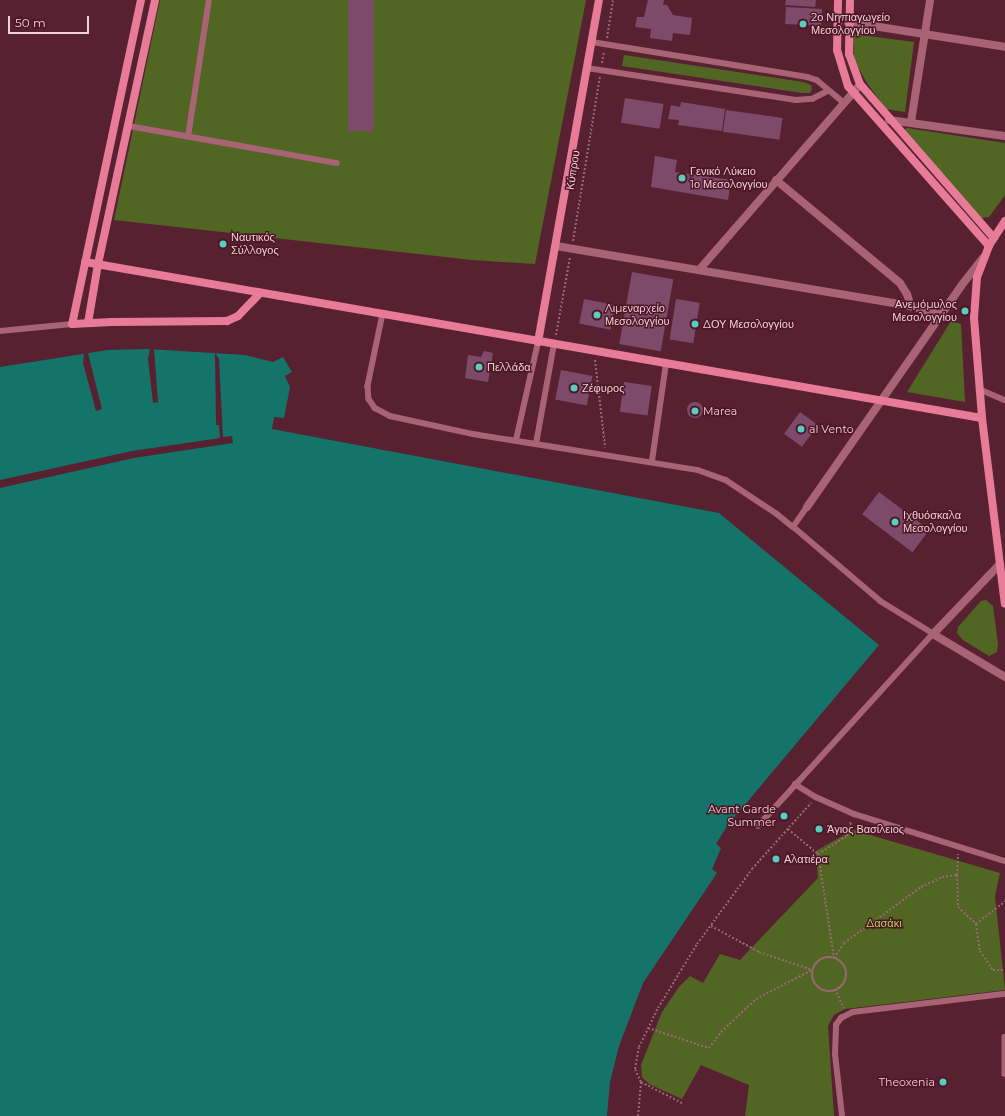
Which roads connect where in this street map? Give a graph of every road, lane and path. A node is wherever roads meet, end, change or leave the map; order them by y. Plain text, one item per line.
1 (141, 0) edge
2 (155, 0) edge
3 (209, 0) edge
4 (599, 0) edge
5 (613, 0) edge
6 (838, 0) edge
7 (850, 0) edge
8 (930, 0) edge
9 (848, 22) junction
10 (925, 34) junction
11 (592, 42) junction
12 (605, 45) junction
13 (1005, 47) edge
14 (587, 68) junction
15 (601, 71) junction
16 (860, 85) junction
17 (828, 91) junction
18 (853, 92) junction
19 (843, 102) junction
20 (889, 120) junction
21 (911, 122) junction
22 (129, 126) junction
23 (188, 136) junction
24 (1005, 136) edge
25 (337, 163) dead end
26 (776, 180) junction
27 (1005, 221) edge
28 (994, 238) junction
29 (556, 246) junction
30 (989, 246) junction
31 (572, 248) junction
32 (985, 256) junction
33 (85, 262) junction
34 (98, 264) junction
35 (699, 270) junction
36 (260, 293) junction
37 (911, 306) junction
38 (383, 314) junction
39 (940, 315) junction
40 (88, 323) junction
41 (72, 324) junction
42 (0, 331) edge
43 (538, 342) junction
44 (554, 344) junction
45 (594, 351) junction
46 (666, 364) junction
47 (979, 389) junction
48 (1005, 400) edge
49 (881, 401) junction
50 (982, 418) junction
51 (516, 440) junction
52 (536, 444) junction
53 (606, 455) junction
54 (652, 461) junction
55 (807, 507) joint
56 (793, 527) junction
57 (1000, 564) junction
58 (1005, 604) edge
59 (933, 634) junction
60 (1005, 677) edge
61 (795, 784) junction
62 (816, 797) junction
63 (854, 814) junction
64 (758, 826) dead end
65 (787, 829) junction
66 (959, 846) junction
67 (818, 854) junction
68 (1005, 861) edge
69 (957, 875) junction
70 (1005, 901) edge
71 (976, 924) junction
72 (711, 926) junction
73 (834, 958) junction
74 (812, 970) junction
75 (1005, 970) edge
76 (835, 989) junction
77 (1005, 994) edge
78 (847, 1015) junction
79 (648, 1028) junction
80 (1005, 1038) edge
81 (1005, 1074) edge
82 (641, 1082) junction
83 (682, 1104) dead end
84 (638, 1116) edge
85 (842, 1116) edge

1 - 33 street
2 - 22 street
3 - 23 lane
4 - 11 street, Κύπρου
5 - 12 path, Κύπρου
6 - 18 street
7 - 9 street
8 - 10 street
9 - 10 street
9 - 16 street
10 - 13 street
10 - 21 street
11 - 12 lane
11 - 14 street, Κύπρου
12 - 15 path, Κύπρου
12 - 17 lane
14 - 15 lane
14 - 29 street, Κύπρου
15 - 17 lane
15 - 31 path, Κύπρου
16 - 18 street
16 - 20 street
17 - 19 lane
18 - 19 street
18 - 30 street
19 - 26 street
20 - 21 street
20 - 28 street
21 - 24 street
22 - 23 lane
22 - 34 street
23 - 25 lane
26 - 35 street
26 - 37 street
27 - 28 street
28 - 30 street
29 - 31 street
29 - 43 street, Κύπρου
30 - 32 street
31 - 35 street
31 - 44 path, Κύπρου
32 - 39 street
32 - 47 street
33 - 34 street
33 - 41 street
34 - 36 street
34 - 40 street
35 - 37 street
36 - 38 street
36 - 40 street
37 - 39 street
38 - 43 street
38 - 51 lane
39 - 49 street
40 - 41 street
41 - 42 lane
43 - 44 street
43 - 51 lane
44 - 45 street
44 - 52 lane
45 - 46 street
45 - 53 path
46 - 49 street
46 - 54 lane
47 - 48 lane
47 - 50 street
49 - 50 street
49 - 55 street
50 - 57 street
51 - 52 lane
52 - 53 lane
53 - 54 lane
54 - 56 lane
55 - 56 lane
56 - 59 lane
57 - 58 street
57 - 59 street
59 - 60 street
59 - 61 lane
61 - 62 lane
61 - 64 lane
62 - 63 lane
62 - 65 path
63 - 66 lane
63 - 67 path
65 - 67 path
65 - 72 path
66 - 68 lane
66 - 69 path
67 - 73 path
69 - 71 path
69 - 73 path
70 - 71 path
71 - 75 path
72 - 74 path
72 - 79 path
73 - 74 path
73 - 76 path
74 - 76 path
74 - 79 path
76 - 78 path
77 - 78 lane
78 - 85 lane
79 - 82 path
80 - 81 lane
82 - 83 path
82 - 84 path

